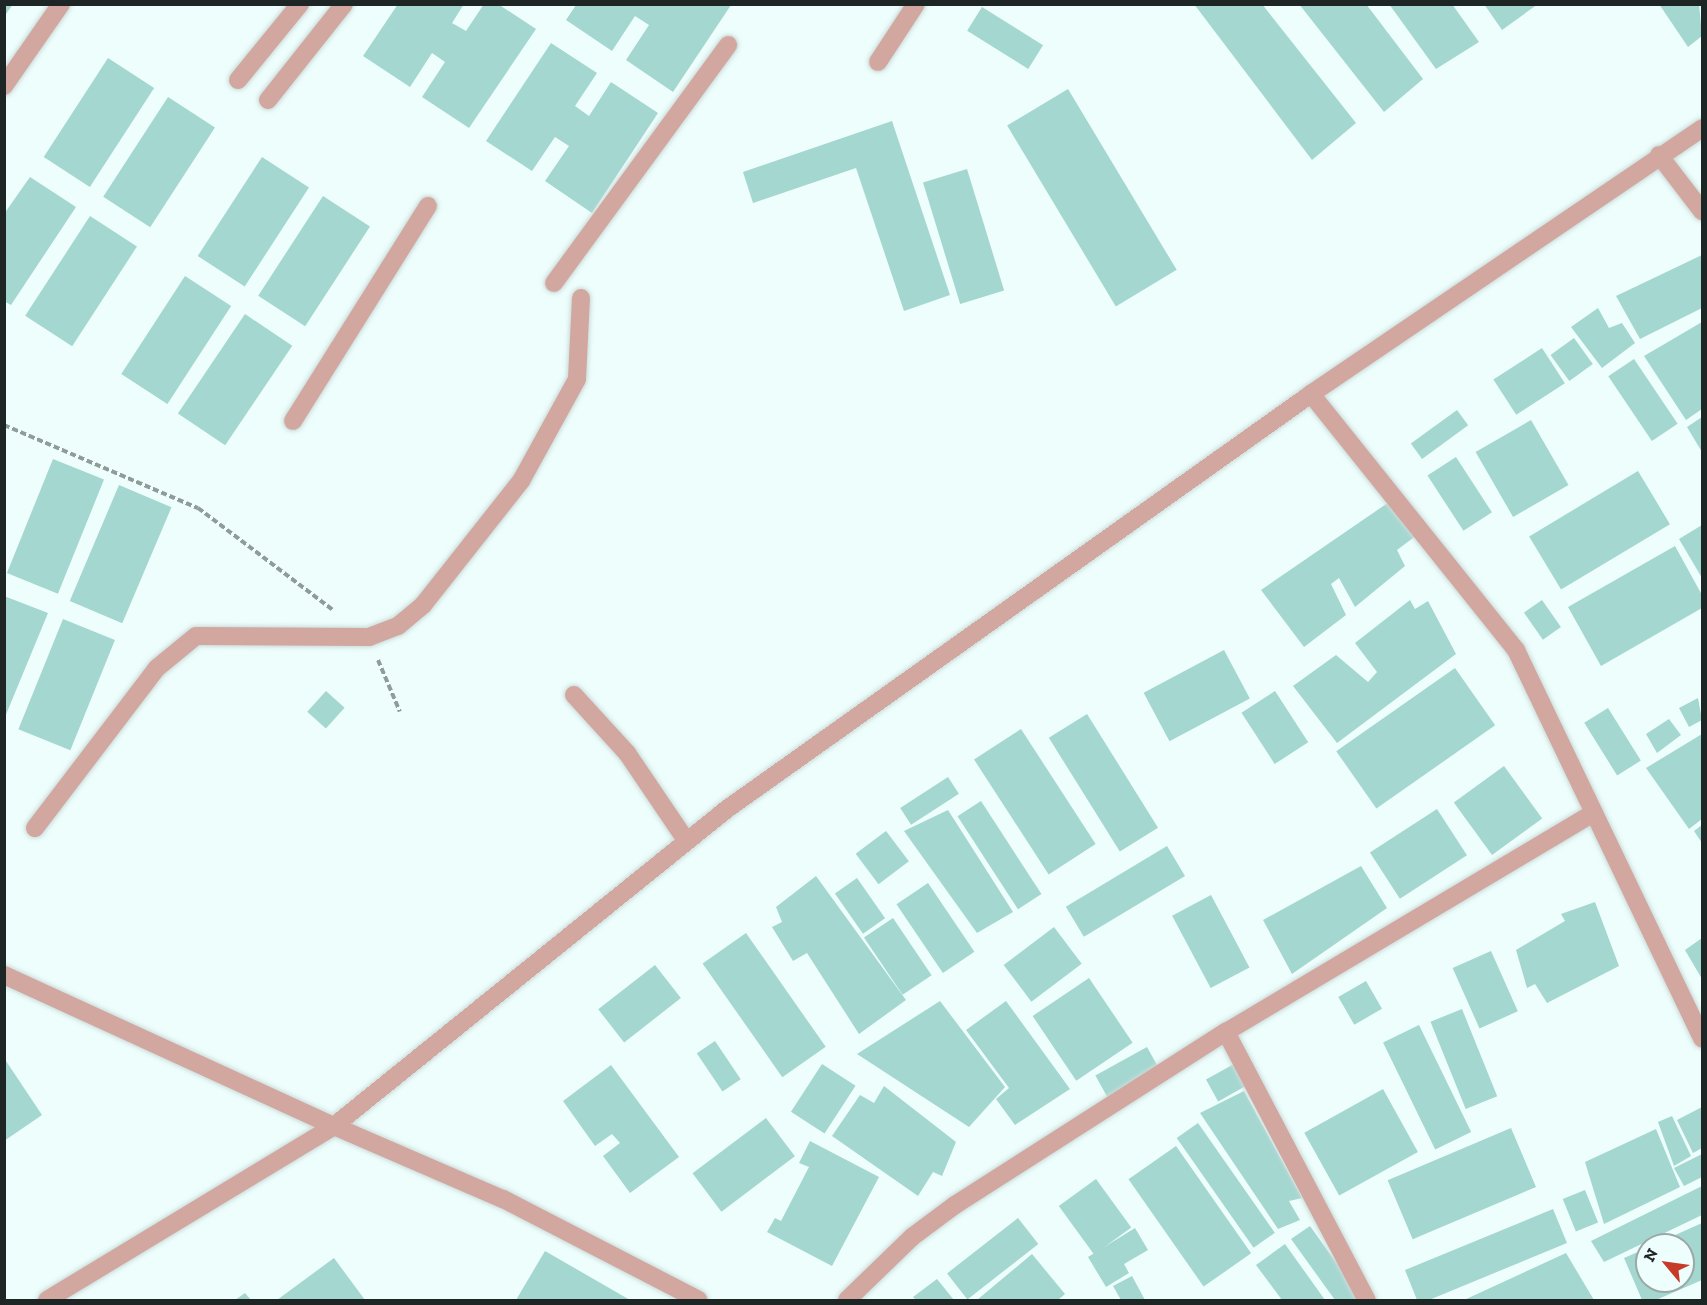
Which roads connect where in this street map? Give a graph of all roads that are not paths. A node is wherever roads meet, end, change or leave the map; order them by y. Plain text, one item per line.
1 (61, 4) edge
2 (300, 4) edge
3 (344, 4) edge
4 (916, 4) edge
5 (728, 45) dead end
6 (878, 62) dead end
7 (238, 80) dead end
8 (4, 86) edge
9 (268, 100) dead end
10 (1702, 128) edge
11 (1659, 155) junction
12 (428, 206) dead end
13 (1702, 211) edge
14 (554, 283) dead end
15 (581, 298) dead end
16 (1311, 394) junction
17 (293, 421) dead end
18 (574, 694) dead end
19 (1594, 813) junction
20 (35, 828) dead end
21 (686, 840) junction
22 (4, 975) edge
23 (1226, 1032) junction
24 (1702, 1039) edge
25 (334, 1126) junction
26 (47, 1300) edge
27 (694, 1300) edge
28 (846, 1300) edge
29 (1367, 1300) edge

1 - 8 street
2 - 7 street
3 - 9 street
4 - 6 street
5 - 14 street
10 - 11 street
11 - 13 street
11 - 16 street
12 - 17 street
15 - 20 street
16 - 19 street
16 - 21 street
18 - 21 street
19 - 23 street
19 - 24 street
21 - 25 street
22 - 25 street
23 - 28 street
23 - 29 street
25 - 26 street
25 - 27 street

